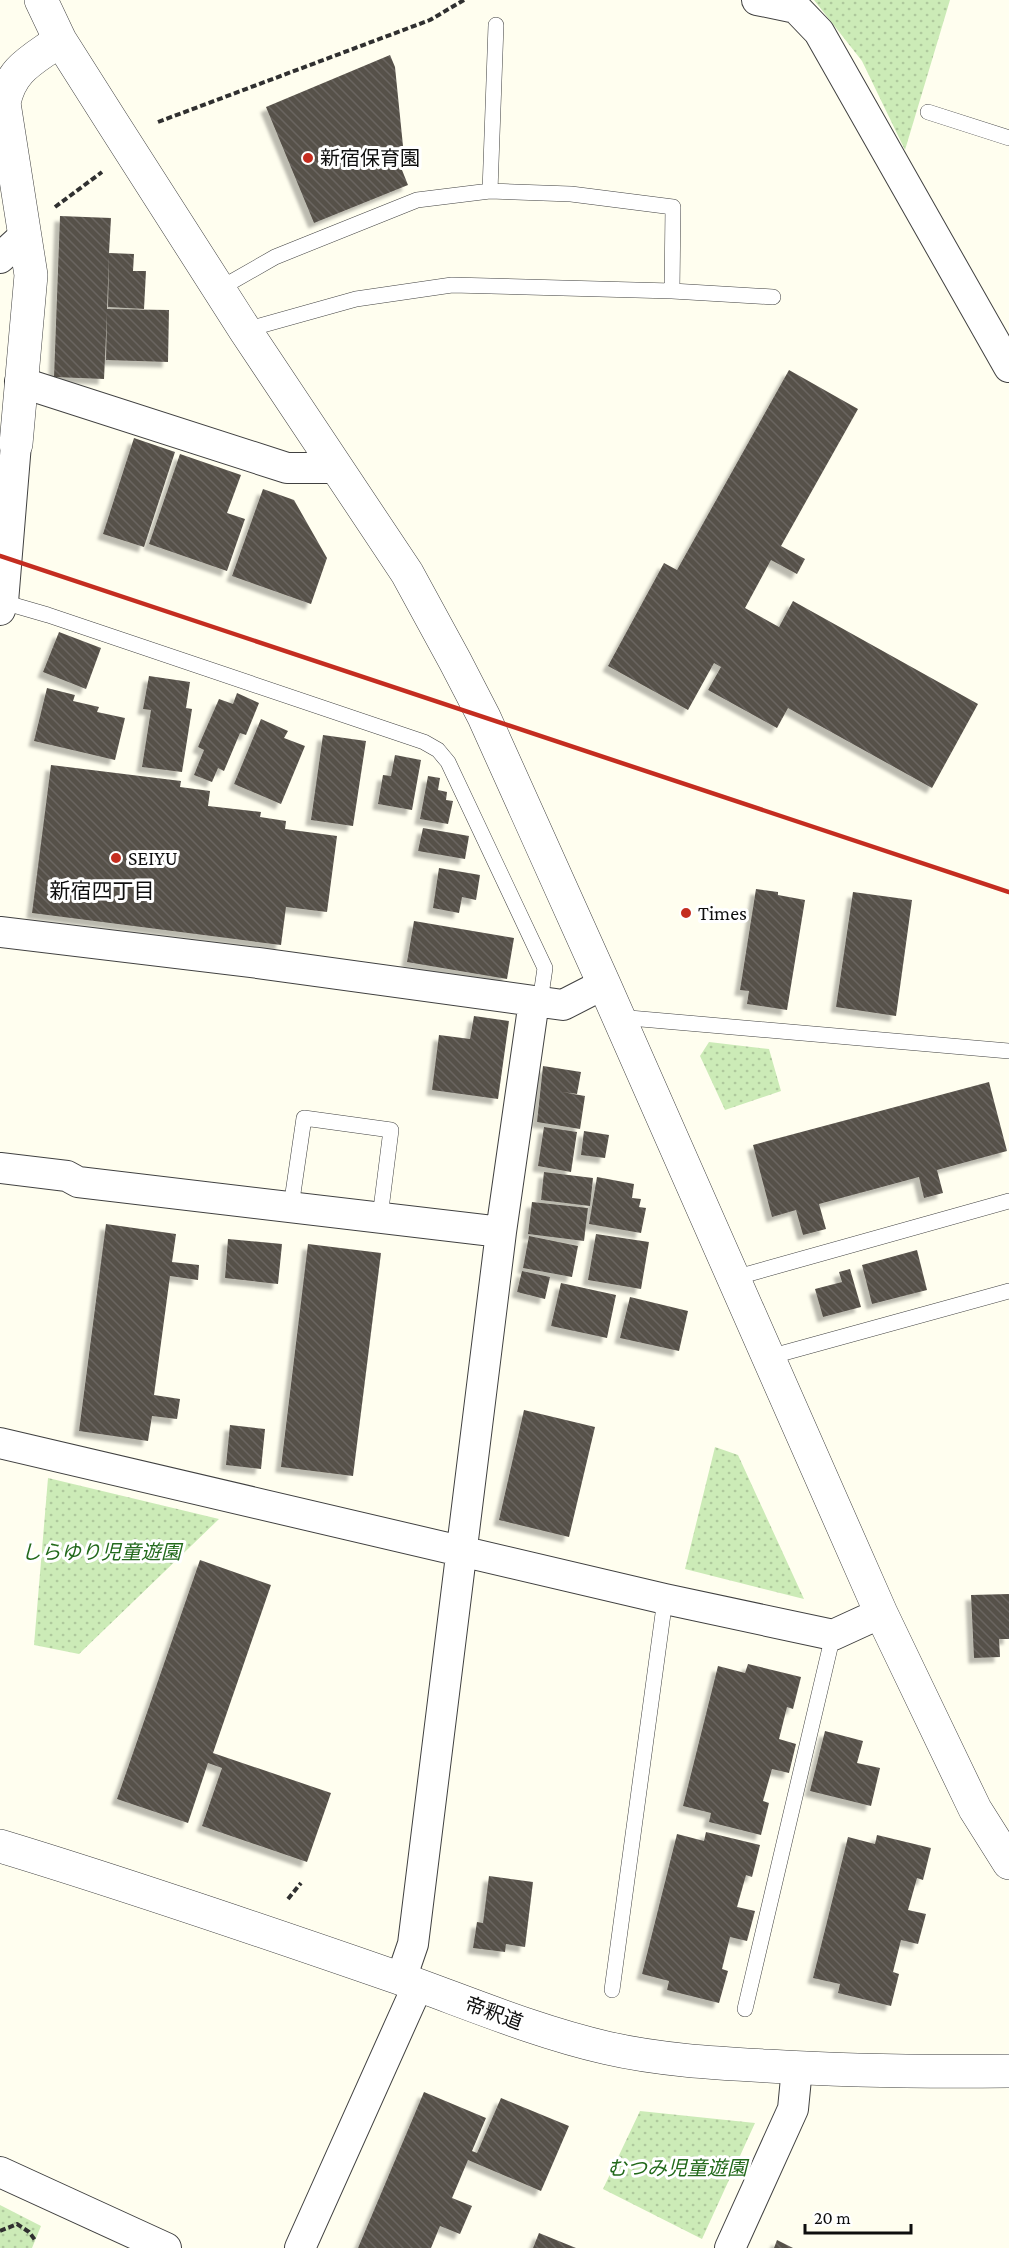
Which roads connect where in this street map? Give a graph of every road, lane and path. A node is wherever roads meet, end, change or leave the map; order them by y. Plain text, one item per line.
1 (41, 0) edge
2 (464, 0) edge
3 (757, 0) edge
4 (496, 25) dead end
5 (60, 40) junction
6 (928, 112) dead end
7 (158, 122) dead end
8 (1009, 138) edge
9 (103, 172) dead end
10 (490, 191) junction
11 (23, 227) junction
12 (0, 258) edge
13 (219, 289) junction
14 (672, 291) junction
15 (773, 297) dead end
16 (1009, 324) edge
17 (245, 330) junction
18 (1005, 360) edge
19 (20, 382) junction
20 (16, 444) joint
21 (337, 468) junction
22 (1, 606) edge
23 (0, 932) edge
24 (604, 984) junction
25 (537, 1002) junction
26 (618, 1017) junction
27 (1009, 1051) edge
28 (0, 1168) edge
29 (1009, 1202) edge
30 (291, 1207) junction
31 (380, 1217) junction
32 (501, 1232) junction
33 (734, 1278) junction
34 (1009, 1291) edge
35 (769, 1357) junction
36 (0, 1443) edge
37 (462, 1551) junction
38 (665, 1599) junction
39 (881, 1613) junction
40 (833, 1635) junction
41 (0, 1846) edge
42 (1009, 1863) edge
43 (300, 1883) dead end
44 (288, 1899) dead end
45 (409, 1982) junction
46 (612, 1990) dead end
47 (745, 2009) dead end
48 (797, 2068) junction
49 (1009, 2071) edge
50 (0, 2172) edge
51 (0, 2231) edge
52 (35, 2240) dead end
53 (166, 2248) edge
54 (300, 2248) edge
55 (730, 2248) edge

1 - 5 street
2 - 7 path
3 - 18 street
4 - 10 lane
5 - 11 street
5 - 13 street
6 - 8 lane
9 - 11 path
10 - 13 lane
10 - 14 lane
11 - 12 street
11 - 19 street
13 - 17 street
14 - 15 lane
14 - 17 lane
16 - 18 street
17 - 21 street
19 - 20 street
19 - 21 street
20 - 22 street
21 - 24 street
22 - 25 lane
23 - 25 street
24 - 25 street
24 - 26 street
25 - 32 street
26 - 27 lane
26 - 33 street
28 - 30 street
29 - 33 lane
30 - 31 street
30 - 31 lane
31 - 32 street
32 - 37 street
33 - 35 street
34 - 35 lane
35 - 39 street
36 - 37 street
37 - 38 street
37 - 45 street
38 - 40 street
38 - 46 lane
39 - 40 street
39 - 42 street
40 - 47 lane
41 - 45 street, 帝釈道
43 - 44 path
45 - 48 street, 帝釈道
45 - 54 street
48 - 49 street, 帝釈道
48 - 55 street
50 - 53 street
51 - 52 path

